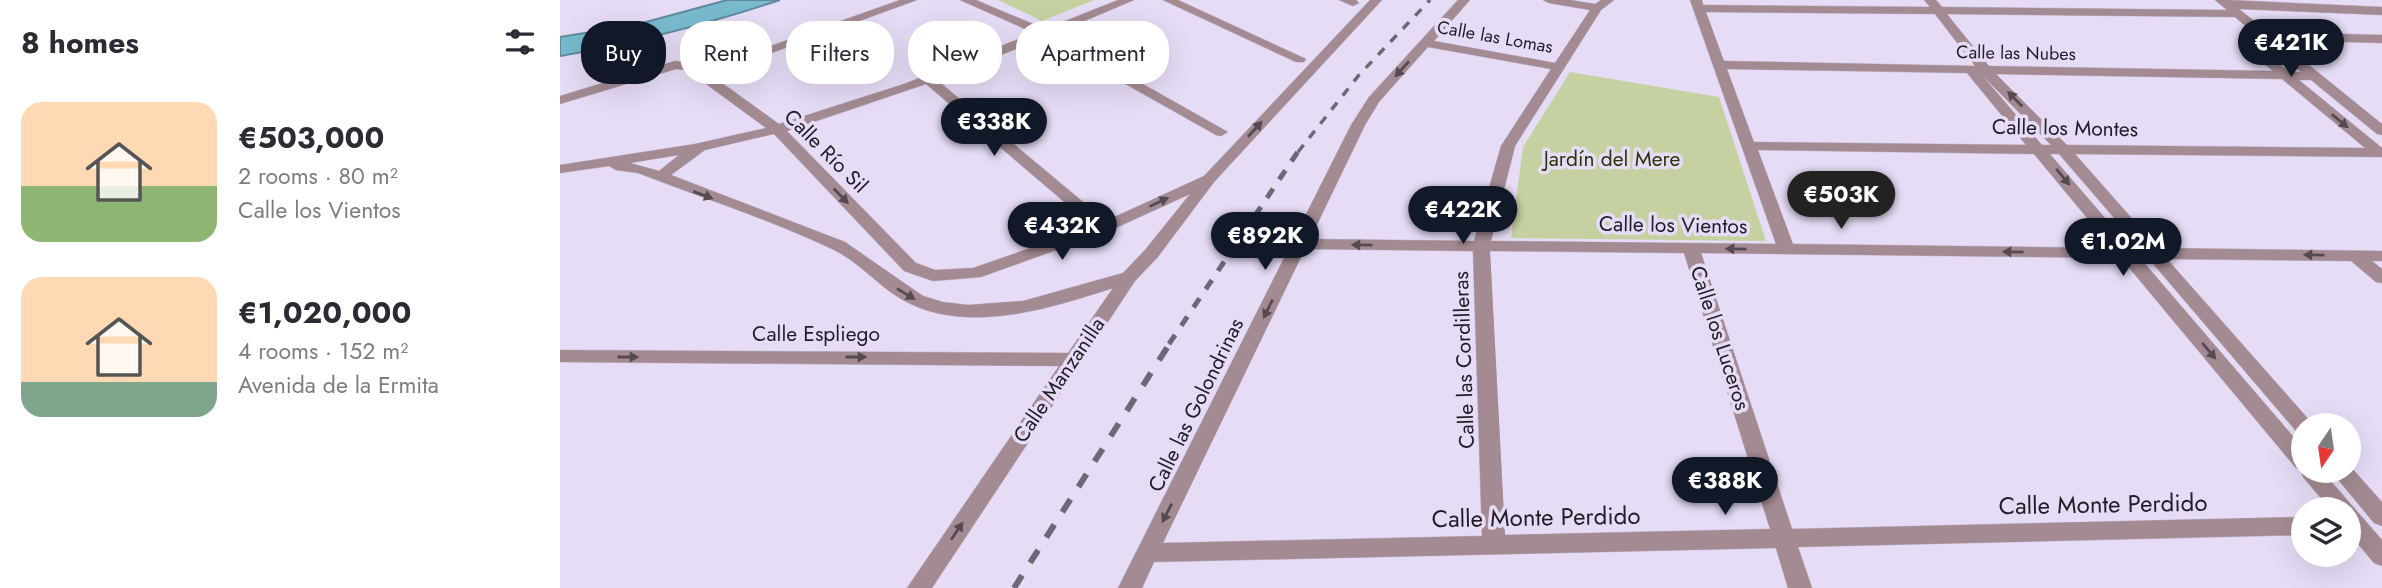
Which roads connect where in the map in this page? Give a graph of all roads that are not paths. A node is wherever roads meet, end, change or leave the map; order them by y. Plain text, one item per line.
1 (911, 0) edge
2 (966, 0) edge
3 (1128, 0) edge
4 (1169, 0) edge
5 (1376, 0) edge
6 (1464, 0) edge
7 (1549, 0) edge
8 (2225, 3) edge
9 (1603, 4) edge
10 (1697, 4) edge
11 (1934, 5) edge
12 (2382, 11) edge
13 (2239, 14) junction
14 (1016, 21) edge
15 (1075, 21) edge
16 (2267, 36) junction
17 (2382, 39) edge
18 (1425, 43) junction
19 (772, 49) edge
20 (1300, 59) dead end
21 (680, 65) edge
22 (1719, 65) junction
23 (1559, 67) junction
24 (1978, 70) junction
25 (2284, 75) junction
26 (2313, 76) junction
27 (716, 84) edge
28 (917, 84) edge
29 (934, 84) edge
30 (1135, 84) edge
31 (560, 100) edge
32 (2357, 111) junction
33 (2382, 111) edge
34 (777, 129) junction
35 (2382, 131) edge
36 (1221, 132) dead end
37 (714, 144) junction
38 (1748, 146) junction
39 (2038, 149) junction
40 (2063, 149) junction
41 (2381, 153) edge
42 (591, 164) junction
43 (560, 169) edge
44 (661, 177) junction
45 (1209, 179) junction
46 (1082, 209) dead end
47 (1300, 244) junction
48 (1482, 246) junction
49 (1691, 248) junction
50 (1786, 249) junction
51 (2126, 253) junction
52 (2154, 254) junction
53 (2356, 256) junction
54 (2382, 256) edge
55 (910, 267) joint
56 (1129, 277) junction
57 (2382, 278) edge
58 (560, 356) edge
59 (1072, 360) junction
60 (2292, 413) edge
61 (2291, 448) edge
62 (2320, 483) edge
63 (2352, 483) edge
64 (2331, 497) edge
65 (2382, 517) edge
66 (2361, 521) edge
67 (2382, 524) edge
68 (2291, 526) edge
69 (2361, 532) edge
70 (1783, 538) junction
71 (1494, 544) junction
72 (1148, 553) junction
73 (2382, 556) edge
74 (919, 588) edge
75 (1130, 588) edge
76 (1800, 588) edge

1 - 19 street
2 - 14 street
3 - 15 street
4 - 20 street
45 -> 5 street, Calle Manzanilla
6 - 18 street, Calle las Golondrinas
7 - 9 street
8 - 12 street
8 - 13 street
9 - 23 street, Calle las Cordilleras
10 - 11 street
10 - 22 street
11 - 13 street
11 - 24 street
13 - 16 street
16 - 17 street
16 - 25 street
16 - 26 street
18 - 23 street, Calle las Lomas
18 -> 47 street, Calle las Golondrinas
21 - 31 street
22 - 24 street, Calle las Nubes
22 - 38 street
23 - 48 street, Calle las Cordilleras
24 - 25 street, Calle las Nubes
24 - 39 street
40 -> 24 street
25 - 26 street, Calle las Nubes
25 -> 41 street
26 - 32 street
27 - 34 street, Calle Río Sil
28 - 34 street
29 - 46 street
30 - 36 street
32 - 33 street
32 - 35 street
34 - 37 street
34 -> 55 street, Calle Río Sil
37 - 42 street
37 - 44 street
38 - 39 street, Calle los Montes
38 - 50 street
39 - 40 street, Calle los Montes
39 -> 51 street
40 - 41 street, Calle los Montes
40 - 52 street
42 - 43 street
42 - 44 street
44 -> 56 street
55 -> 45 street, Calle Manzanilla
45 - 56 street, Calle Manzanilla
48 -> 47 street, Calle los Vientos
47 -> 72 street, Calle las Golondrinas
48 - 49 street, Calle los Vientos
48 - 71 street, Calle las Cordilleras
50 -> 49 street, Calle los Vientos
49 - 70 street, Calle los Luceros
51 -> 50 street, Calle los Vientos
51 - 52 street, Calle los Vientos
51 -> 61 street
53 -> 52 street, Calle los Vientos
52 - 60 street
53 - 54 street, Calle los Vientos
53 - 57 street
56 - 59 street, Calle Manzanilla
58 -> 59 street, Calle Espliego
74 -> 59 street, Calle Manzanilla
62 - 64 street
63 - 65 street
66 - 67 street
68 - 70 street, Calle Monte Perdido
69 - 73 street
70 - 71 street, Calle Monte Perdido
70 - 76 street, Calle los Luceros
71 - 72 street, Calle Monte Perdido
72 - 75 street, Calle las Golondrinas

